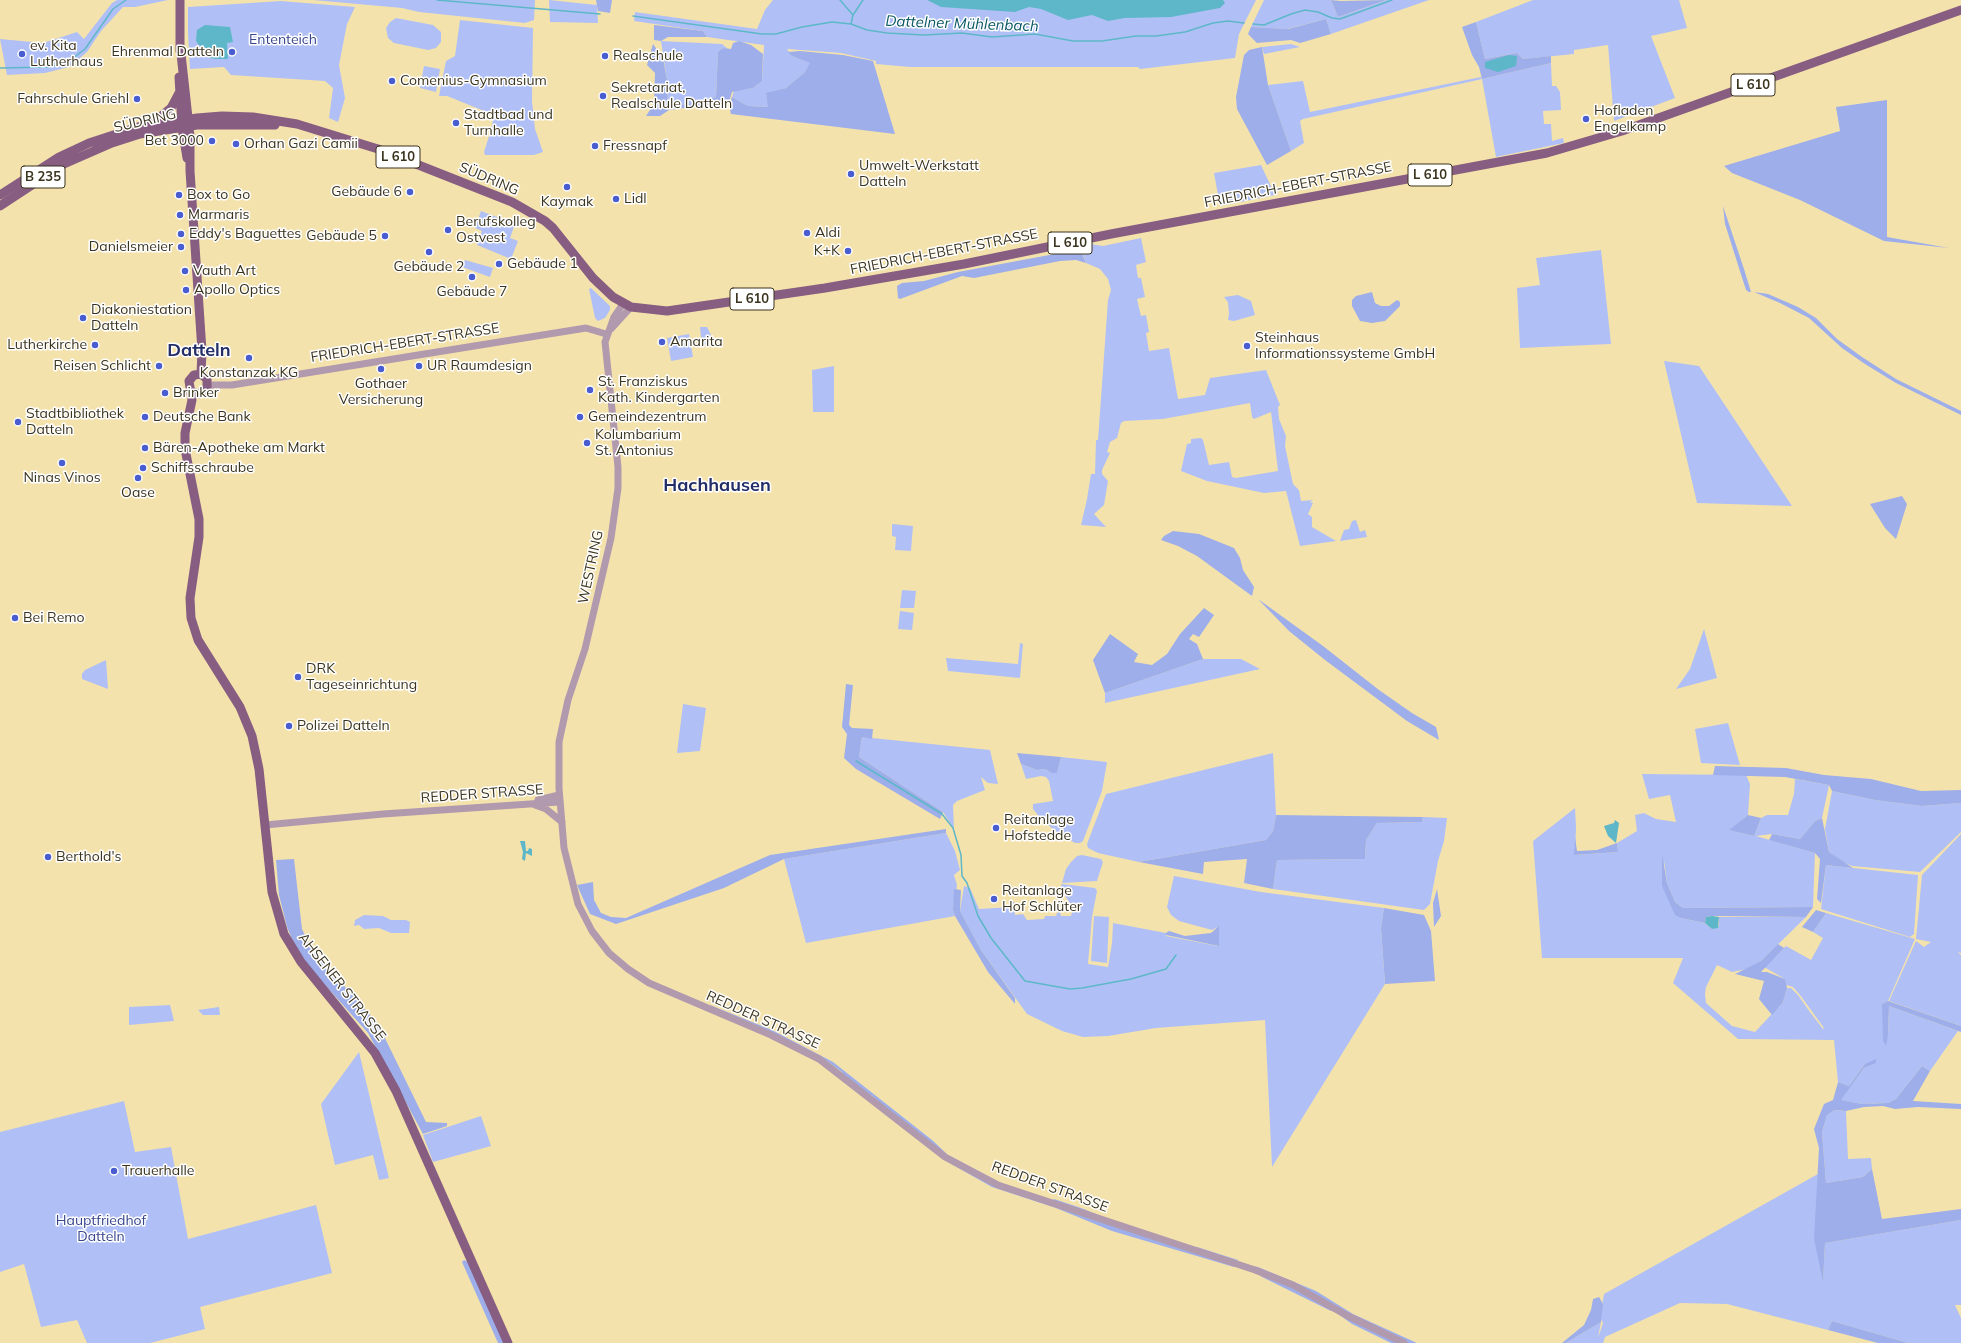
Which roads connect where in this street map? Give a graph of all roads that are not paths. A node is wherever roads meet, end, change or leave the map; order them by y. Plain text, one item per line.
1 (180, 0) edge
2 (1961, 10) edge
3 (180, 45) junction
4 (179, 92) junction
5 (185, 123) junction
6 (138, 127) junction
7 (0, 194) edge
8 (0, 206) edge
9 (627, 305) junction
10 (606, 334) junction
11 (201, 374) junction
12 (208, 385) junction
13 (195, 393) junction
14 (559, 795) junction
15 (529, 803) junction
16 (562, 822) junction
17 (264, 825) junction
18 (508, 1343) edge
19 (1404, 1343) edge

1 - 3 main road, B 235
2 - 9 main road, FRIEDRICH-EBERT-STRASSE / L 610
3 - 4 main road, B 235
3 - 5 main road, B 235
4 - 5 main road, B 235
4 - 6 main road, B 235
5 - 6 main road, SÜDRING / B 235
5 - 8 main road, SÜDRING / B 235
5 - 9 main road, SÜDRING / L 610
5 - 11 main road
6 - 7 main road, SÜDRING / B 235
9 - 10 street, WESTRING
10 - 12 street, FRIEDRICH-EBERT-STRASSE
10 - 14 street, WESTRING
11 - 12 main road
11 - 13 main road
12 - 13 main road
13 - 17 main road, AHSENER STRASSE
14 - 15 street, REDDER STRASSE
14 - 16 street, REDDER STRASSE
15 - 16 street
15 - 17 street, REDDER STRASSE
16 - 19 street, REDDER STRASSE
17 - 18 main road, AHSENER STRASSE

